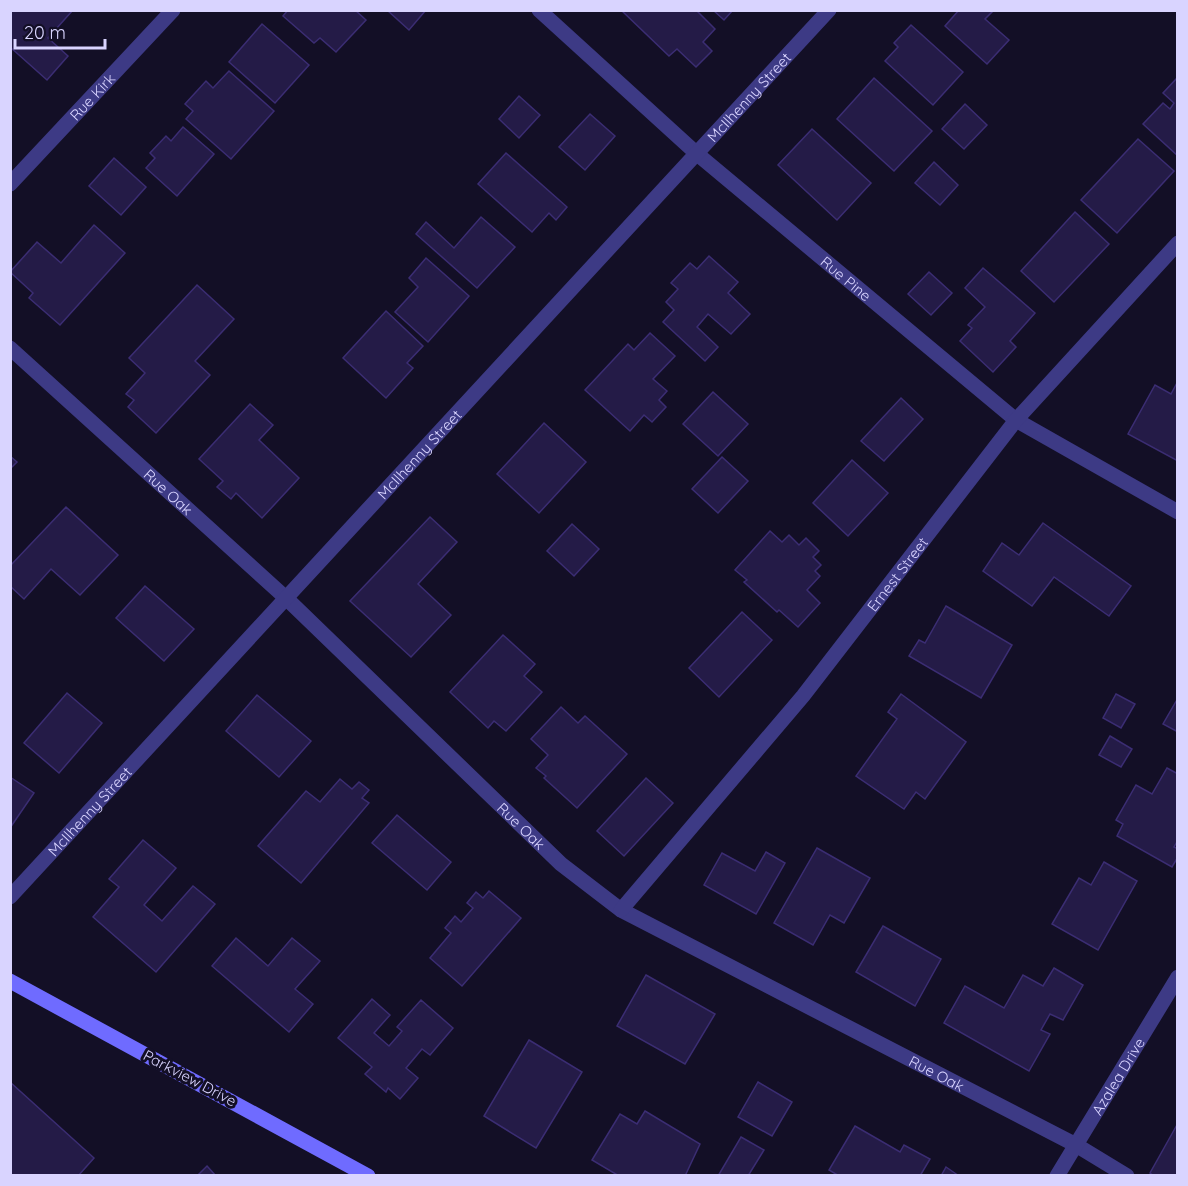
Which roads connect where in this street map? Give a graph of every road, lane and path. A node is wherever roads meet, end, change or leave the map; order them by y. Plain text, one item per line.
1 (173, 10) edge
2 (539, 10) edge
3 (829, 10) edge
4 (696, 153) junction
5 (10, 184) edge
6 (1178, 243) edge
7 (10, 348) edge
8 (1016, 420) junction
9 (1178, 512) edge
10 (287, 599) junction
11 (10, 897) edge
12 (621, 910) junction
13 (1178, 977) edge
14 (10, 981) edge
15 (1077, 1144) junction
16 (368, 1176) edge
17 (1057, 1176) edge
18 (1127, 1176) edge

1 - 5 street, Rue Kirk
2 - 4 street, Rue Pine
3 - 4 street, McIlhenny Street
4 - 8 street, Rue Pine
4 - 10 street, McIlhenny Street
6 - 8 street, Ernest Street
7 - 10 street, Rue Oak
8 - 9 street, Rue Pine
8 - 12 street, Ernest Street
10 - 11 street, McIlhenny Street
10 - 12 street, Rue Oak
12 - 15 street, Rue Oak
13 - 15 street, Azalea Drive
14 - 16 main road, Parkview Drive
15 - 17 street, Azalea Drive
15 - 18 street, Rue Oak

